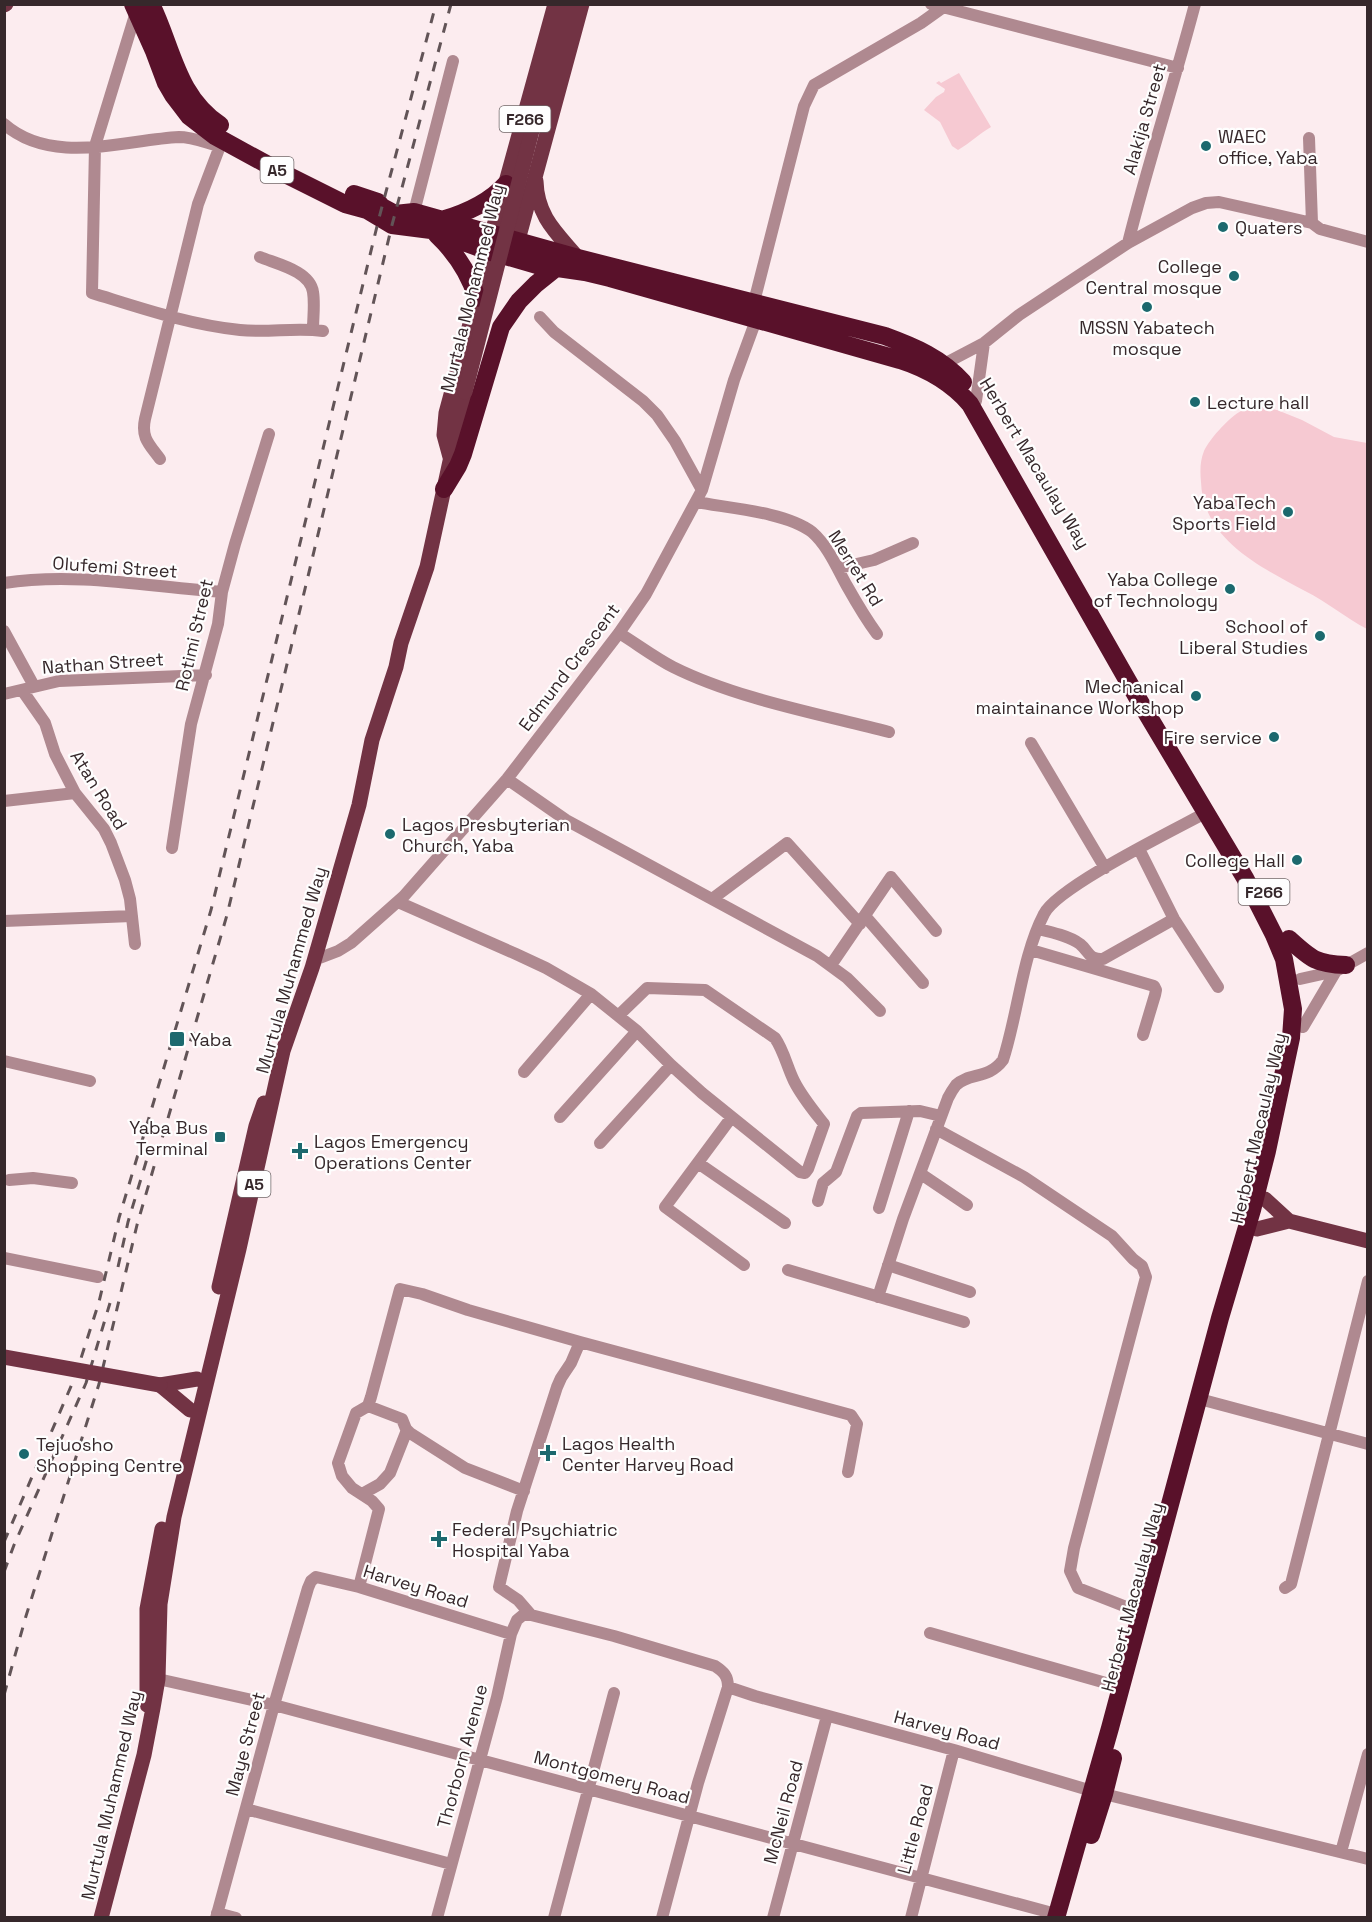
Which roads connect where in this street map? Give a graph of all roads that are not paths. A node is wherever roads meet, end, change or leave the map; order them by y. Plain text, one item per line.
1 (555, 4) edge
2 (569, 4) edge
3 (582, 4) edge
4 (1195, 4) edge
5 (145, 6) edge
6 (936, 6) edge
7 (453, 61) dead end
8 (1178, 68) junction
9 (4, 124) edge
10 (1309, 138) dead end
11 (225, 145) junction
12 (95, 146) junction
13 (536, 170) junction
14 (506, 184) junction
15 (414, 212) junction
16 (1312, 224) junction
17 (437, 225) junction
18 (492, 233) junction
19 (1368, 242) edge
20 (1128, 243) junction
21 (515, 250) junction
22 (488, 251) junction
23 (260, 257) dead end
24 (590, 258) junction
25 (556, 268) junction
26 (477, 298) junction
27 (755, 311) junction
28 (171, 317) junction
29 (540, 317) dead end
30 (984, 343) junction
31 (944, 364) junction
32 (976, 401) junction
33 (269, 434) dead end
34 (160, 459) dead end
35 (451, 460) junction
36 (444, 489) junction
37 (702, 490) junction
38 (696, 502) junction
39 (913, 543) dead end
40 (839, 568) junction
41 (4, 583) edge
42 (222, 592) junction
43 (4, 631) edge
44 (619, 633) junction
45 (877, 634) dead end
46 (206, 675) junction
47 (28, 688) junction
48 (4, 694) edge
49 (889, 732) dead end
50 (1031, 743) dead end
51 (507, 778) junction
52 (75, 793) junction
53 (4, 801) edge
54 (1207, 812) junction
55 (172, 848) dead end
56 (1138, 849) junction
57 (1105, 868) junction
58 (712, 899) junction
59 (398, 902) junction
60 (132, 916) junction
61 (1174, 919) junction
62 (863, 920) junction
63 (4, 921) edge
64 (1038, 929) junction
65 (936, 931) dead end
66 (1289, 939) junction
67 (135, 944) dead end
68 (1031, 950) junction
69 (1368, 953) edge
70 (831, 965) junction
71 (312, 968) junction
72 (1341, 968) junction
73 (1300, 979) junction
74 (923, 983) dead end
75 (1218, 987) dead end
76 (591, 994) junction
77 (880, 1011) dead end
78 (618, 1015) junction
79 (1303, 1027) junction
80 (637, 1031) junction
81 (1143, 1035) dead end
82 (284, 1051) junction
83 (4, 1061) edge
84 (671, 1065) junction
85 (524, 1072) dead end
86 (90, 1081) dead end
87 (909, 1111) junction
88 (941, 1116) junction
89 (560, 1117) dead end
90 (731, 1118) junction
91 (936, 1129) junction
92 (600, 1143) dead end
93 (698, 1163) junction
94 (921, 1174) junction
95 (6, 1183) edge
96 (72, 1183) dead end
97 (1265, 1199) junction
98 (818, 1201) dead end
99 (967, 1205) dead end
100 (879, 1208) dead end
101 (1289, 1221) junction
102 (785, 1223) dead end
103 (1257, 1229) junction
104 (1368, 1240) edge
105 (4, 1258) edge
106 (744, 1265) dead end
107 (888, 1265) junction
108 (788, 1270) dead end
109 (99, 1277) dead end
110 (1368, 1281) edge
111 (970, 1292) dead end
112 (878, 1297) junction
113 (963, 1322) dead end
114 (580, 1342) junction
115 (4, 1357) edge
116 (197, 1379) junction
117 (160, 1385) junction
118 (1207, 1401) junction
119 (368, 1406) junction
120 (190, 1410) junction
121 (407, 1430) junction
122 (1330, 1435) junction
123 (1368, 1444) edge
124 (848, 1472) dead end
125 (524, 1491) junction
126 (362, 1494) junction
127 (311, 1581) joint
128 (358, 1587) junction
129 (1285, 1588) dead end
130 (1142, 1608) junction
131 (531, 1615) junction
132 (930, 1633) dead end
133 (512, 1634) junction
134 (158, 1679) junction
135 (728, 1687) junction
136 (1120, 1687) junction
137 (614, 1694) dead end
138 (274, 1705) junction
139 (827, 1716) junction
140 (954, 1750) junction
141 (1368, 1754) edge
142 (144, 1755) junction
143 (479, 1759) junction
144 (588, 1790) junction
145 (1098, 1792) junction
146 (246, 1809) junction
147 (689, 1816) junction
148 (793, 1843) junction
149 (1341, 1852) junction
150 (1368, 1859) edge
151 (451, 1864) junction
152 (921, 1877) junction
153 (217, 1915) edge
154 (1060, 1916) edge
155 (102, 1917) edge
156 (236, 1917) edge
157 (437, 1917) edge
158 (554, 1917) edge
159 (662, 1917) edge
160 (773, 1917) edge
161 (911, 1917) edge

1 - 14 main road, F266
2 - 35 main road, Murtala Mohammed Way, bridge
3 - 13 main road
4 - 8 street, Alakija Street
5 - 11 highway, A5
5 - 12 street
5 - 15 highway, A5
6 - 8 street
6 - 27 street, Edmund Crescent
7 - 15 street
8 - 20 street, Alakija Street
9 - 12 street
10 - 16 street
11 - 12 street
11 - 17 highway, A5
11 - 28 street
12 - 28 street
13 - 21 main road
13 - 24 main road
14 - 17 highway
14 - 18 main road, F266
15 - 17 highway, A5
16 - 19 street
16 - 20 street
17 - 18 highway, A5
17 - 22 highway, A5
17 - 26 highway
18 - 21 highway, A5
18 - 22 main road, A5
20 - 30 street
21 - 22 highway, A5
21 - 24 highway, Herbert Macaulay Way / F266
21 - 25 highway, Herbert Macaulay Way / F266
22 - 26 main road, A5
23 - 28 street
24 - 27 highway, Herbert Macaulay Way / F266
25 - 27 highway, Herbert Macaulay Way / F266
25 - 36 highway
26 - 35 main road, A5
27 - 31 highway, Herbert Macaulay Way / F266
27 - 37 street, Edmund Crescent
27 - 54 highway, Herbert Macaulay Way / F266
28 - 34 street
29 - 37 street
30 - 31 street
30 - 32 street
31 - 32 highway, Herbert Macaulay Way / F266
32 - 66 highway, Herbert Macaulay Way / F266
33 - 42 street, Rotimi Street
35 - 36 main road, Murtula Muhammed Way / A5
36 - 71 main road, Murtula Muhammed Way / A5
37 - 38 street, Edmund Crescent
38 - 40 street, Merret Rd
38 - 44 street, Edmund Crescent
39 - 40 street
40 - 45 street, Merret Rd
41 - 42 street, Olufemi Street
42 - 46 street, Rotimi Street
43 - 47 street, Atan Road
44 - 49 street
44 - 51 street, Edmund Crescent
46 - 47 street, Nathan Street
46 - 55 street, Rotimi Street
47 - 48 street, Nathan Street
47 - 52 street, Atan Road
50 - 57 street
51 - 58 street
51 - 59 street, Edmund Crescent
52 - 53 street
52 - 60 street, Atan Road
54 - 56 street
54 - 130 highway, Herbert Macaulay Way / F266
56 - 57 street
56 - 61 street
57 - 64 street
58 - 62 street
58 - 70 street
59 - 71 street, Edmund Crescent
59 - 76 street
60 - 63 street
60 - 67 street, Atan Road
61 - 64 street
61 - 75 street
62 - 65 street
62 - 70 street
62 - 74 street
64 - 68 street
66 - 72 highway
66 - 73 highway, Herbert Macaulay Way / F266
68 - 81 street
68 - 88 street
69 - 72 street
70 - 77 street
71 - 82 main road, Murtula Muhammed Way / A5
72 - 73 street
72 - 79 street
73 - 79 highway, Herbert Macaulay Way / F266
76 - 78 street
76 - 85 street
78 - 80 street
78 - 90 street
79 - 97 highway, Herbert Macaulay Way / F266
80 - 84 street
80 - 89 street
82 - 116 main road
82 - 134 main road, Murtula Muhammed Way / A5
83 - 86 street
84 - 90 street
84 - 92 street
87 - 88 street
87 - 98 street
87 - 100 street
88 - 91 street
90 - 93 street
91 - 94 street
91 - 130 street
93 - 102 street
93 - 106 street
94 - 99 street
94 - 107 street
95 - 96 street
97 - 101 main road
97 - 103 highway, Herbert Macaulay Way / F266
101 - 103 main road
101 - 104 main road
103 - 118 highway, Herbert Macaulay Way / F266
105 - 109 street
107 - 111 street
107 - 112 street
108 - 112 street
110 - 122 street
112 - 113 street
114 - 119 street
114 - 124 street
114 - 125 street
115 - 117 main road, bridge
116 - 117 main road
116 - 120 main road
117 - 120 main road
118 - 122 street
118 - 145 highway, Herbert Macaulay Way / F266
119 - 121 street
119 - 126 street
120 - 142 main road
121 - 125 street
121 - 126 street
122 - 123 street
122 - 129 street
125 - 131 street
126 - 128 street
127 - 128 street, Harvey Road
127 - 138 street, Maye Street
128 - 133 street, Harvey Road
130 - 136 highway, Herbert Macaulay Way / F266
131 - 133 street
131 - 135 street
132 - 136 street
133 - 143 street, Thorborn Avenue
134 - 138 street, Montgomery Road
134 - 142 main road, Murtula Muhammed Way / A5
135 - 139 street, Harvey Road
135 - 147 street
136 - 145 highway, Herbert Macaulay Way / F266
137 - 144 street
138 - 143 street, Montgomery Road
138 - 146 street, Maye Street
139 - 140 street, Harvey Road
139 - 148 street, McNeil Road
140 - 145 street, Harvey Road
140 - 152 street, Little Road
141 - 149 street
142 - 155 main road, Murtula Muhammed Way / A5
143 - 144 street, Montgomery Road
143 - 151 street, Thorborn Avenue
144 - 147 street, Montgomery Road
144 - 158 street
145 - 149 street, Harvey Road
145 - 154 highway, Herbert Macaulay Way / F266
146 - 151 street
146 - 153 street, Maye Street
147 - 148 street, Montgomery Road
147 - 159 street
148 - 152 street, Montgomery Road
148 - 160 street, McNeil Road
149 - 150 street, Harvey Road
151 - 157 street, Thorborn Avenue
152 - 154 street, Montgomery Road
152 - 161 street, Little Road
153 - 156 street

